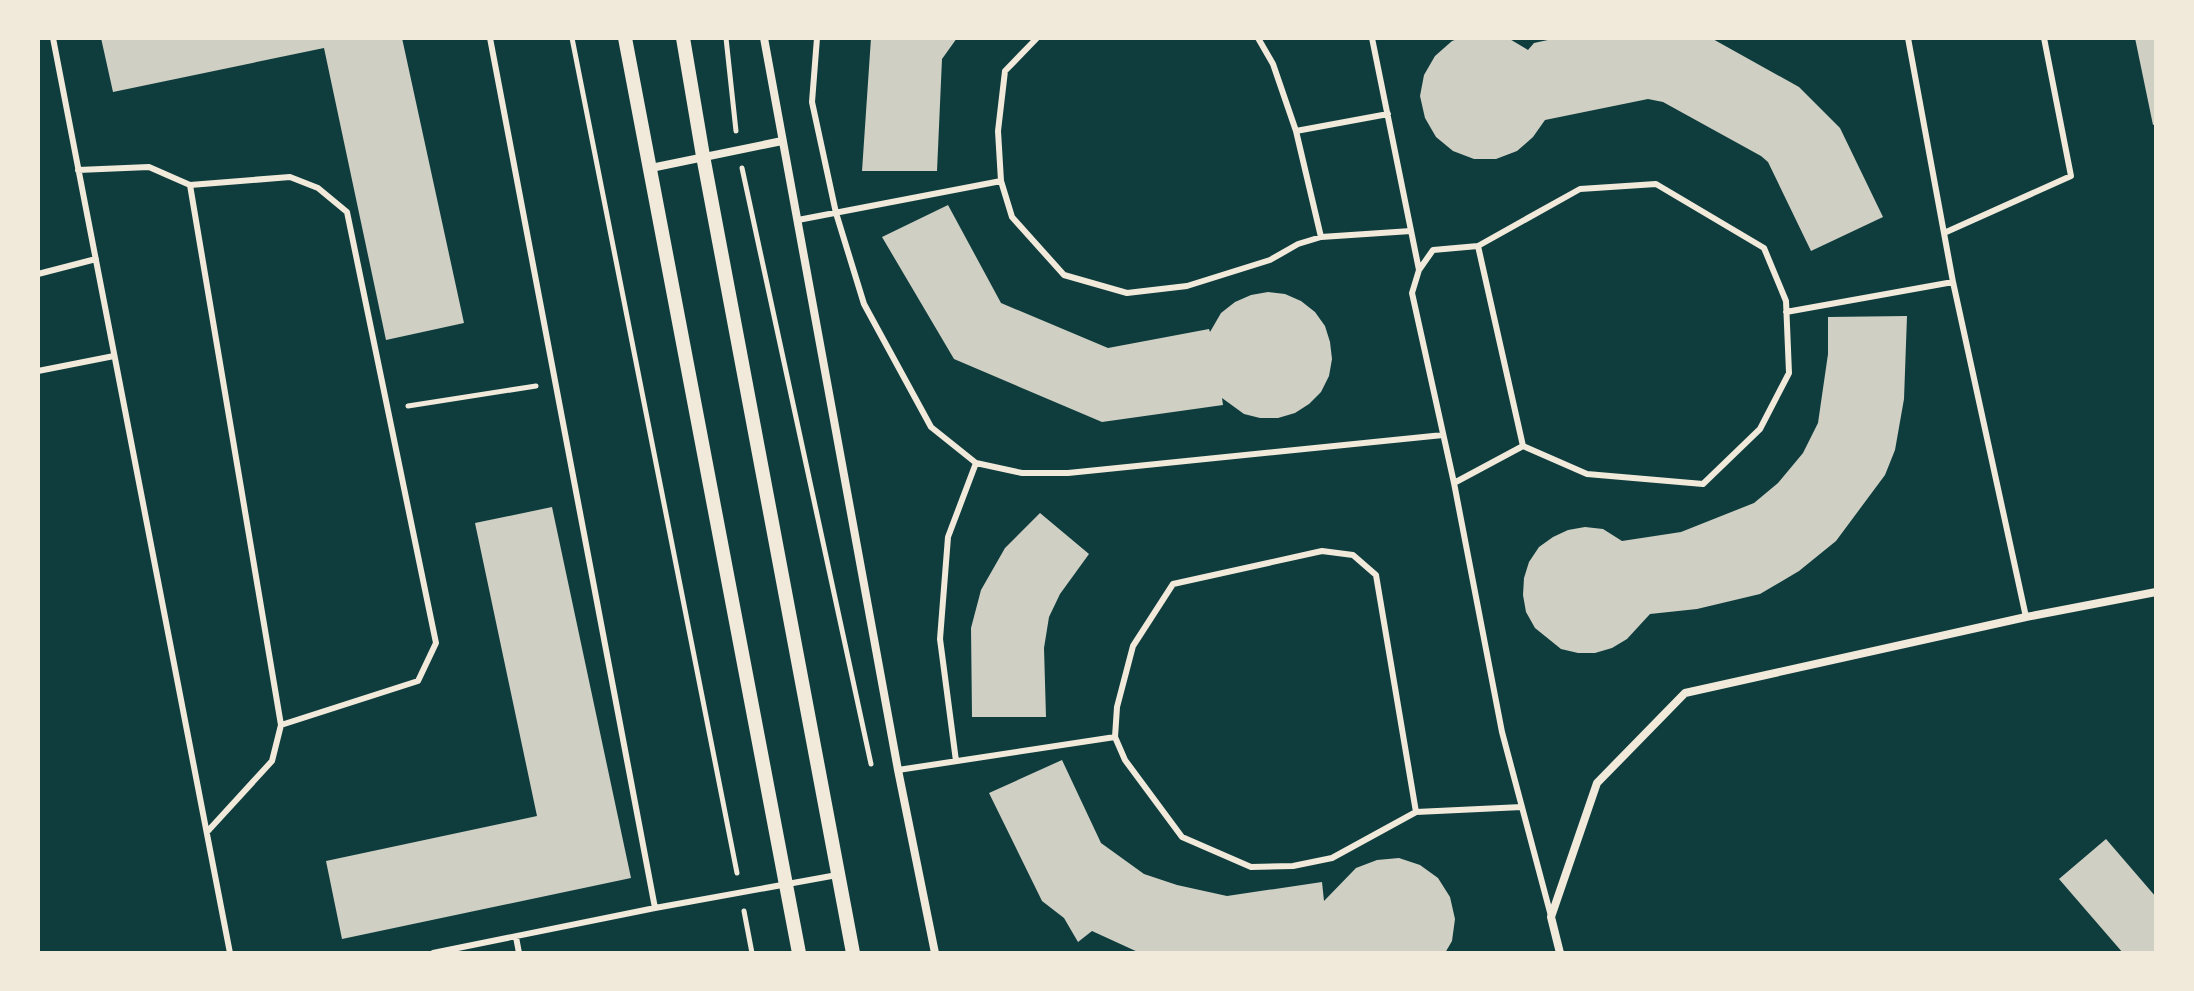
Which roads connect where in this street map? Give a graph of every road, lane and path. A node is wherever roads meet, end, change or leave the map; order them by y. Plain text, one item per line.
1 (53, 38) edge
2 (490, 38) edge
3 (572, 38) edge
4 (625, 38) edge
5 (683, 38) edge
6 (726, 38) edge
7 (764, 38) edge
8 (817, 38) edge
9 (1037, 38) edge
10 (1258, 38) edge
11 (1372, 38) edge
12 (1908, 38) edge
13 (2044, 38) edge
14 (1388, 114) junction
15 (1296, 131) junction
16 (782, 141) junction
17 (738, 149) junction
18 (703, 156) junction
19 (651, 168) junction
20 (78, 170) junction
21 (1001, 181) junction
22 (190, 185) junction
23 (836, 213) junction
24 (798, 220) junction
25 (1411, 231) junction
26 (1944, 233) junction
27 (1321, 237) junction
28 (1478, 246) junction
29 (96, 259) junction
30 (1419, 270) junction
31 (38, 274) edge
32 (1953, 282) junction
33 (1786, 312) junction
34 (114, 356) junction
35 (38, 371) edge
36 (556, 383) junction
37 (387, 409) junction
38 (1443, 435) junction
39 (1523, 446) junction
40 (976, 463) junction
41 (1454, 483) junction
42 (2156, 592) edge
43 (2026, 617) junction
44 (281, 725) junction
45 (1115, 737) junction
46 (956, 761) junction
47 (898, 770) junction
48 (874, 774) dead end
49 (1522, 807) junction
50 (1416, 812) junction
51 (207, 832) junction
52 (837, 875) junction
53 (785, 885) junction
54 (741, 893) junction
55 (655, 908) junction
56 (1551, 917) junction
57 (516, 937) junction
58 (230, 953) edge
59 (433, 953) edge
60 (519, 953) edge
61 (752, 953) edge
62 (799, 953) edge
63 (853, 953) edge
64 (935, 953) edge
65 (1560, 953) edge

1 - 20 lane
2 - 36 lane
3 - 54 path
4 - 19 street
5 - 18 street
6 - 17 path
7 - 16 street
8 - 23 lane
9 - 21 lane
10 - 15 lane
11 - 14 lane
12 - 26 lane
13 - 26 lane
14 - 15 lane
14 - 25 lane
15 - 27 lane
16 - 17 street
16 - 24 street
17 - 18 street
17 - 48 path
18 - 19 street
18 - 52 street
19 - 53 street
20 - 22 lane
20 - 29 lane
21 - 23 lane
21 - 27 lane
22 - 37 lane
22 - 44 lane
23 - 24 lane
23 - 40 lane
24 - 47 street
25 - 27 lane
25 - 30 lane
26 - 32 lane
28 - 30 lane
28 - 33 lane
28 - 39 lane
29 - 31 lane
29 - 34 lane
30 - 38 lane
32 - 33 lane
32 - 43 lane
33 - 39 lane
34 - 35 lane
34 - 51 lane
36 - 37 path
36 - 55 lane
37 - 44 lane
38 - 40 lane
38 - 41 lane
39 - 41 lane
40 - 46 lane
41 - 49 lane
42 - 43 street
43 - 56 street
44 - 51 lane
45 - 46 lane
45 - 50 lane
45 - 50 lane
46 - 47 lane
47 - 64 street
49 - 50 lane
49 - 56 lane
51 - 58 lane
52 - 53 lane
52 - 63 street
53 - 54 lane
53 - 62 street
54 - 55 lane
54 - 61 path
55 - 57 lane
56 - 65 street
57 - 59 lane
57 - 60 lane

